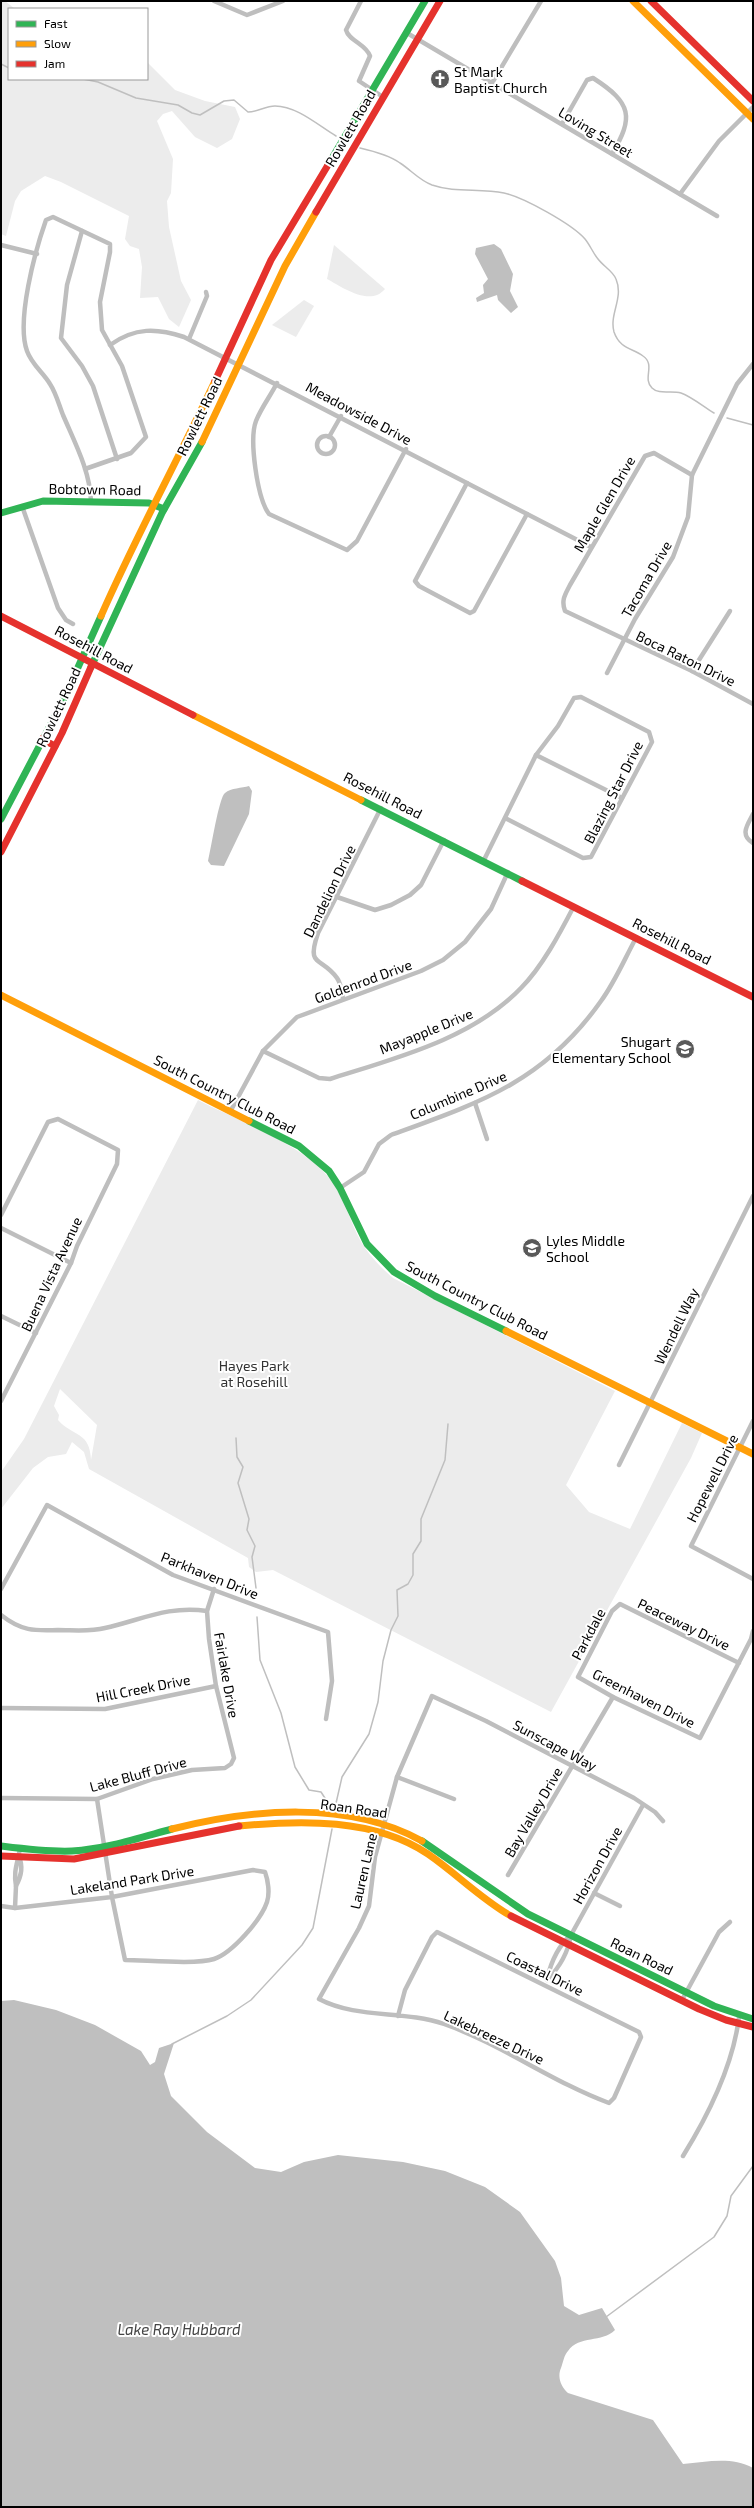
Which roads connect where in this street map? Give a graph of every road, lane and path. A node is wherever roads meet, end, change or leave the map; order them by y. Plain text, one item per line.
1 (214, 1) edge
2 (283, 1) edge
3 (361, 1) edge
4 (425, 1) edge
5 (440, 1) edge
6 (541, 1) edge
7 (633, 1) edge
8 (650, 1) edge
9 (641, 9) junction
10 (407, 33) junction
11 (418, 39) junction
12 (492, 82) junction
13 (372, 89) junction
14 (383, 97) junction
15 (753, 101) edge
16 (753, 106) edge
17 (747, 112) junction
18 (753, 119) edge
19 (562, 124) junction
20 (612, 154) junction
21 (680, 194) junction
22 (297, 216) junction
23 (717, 216) dead end
24 (310, 223) junction
25 (82, 231) junction
26 (1, 244) edge
27 (37, 254) junction
28 (206, 292) dead end
29 (245, 315) junction
30 (258, 321) junction
31 (188, 339) junction
32 (110, 345) junction
33 (226, 358) junction
34 (239, 363) junction
35 (753, 364) edge
36 (277, 383) junction
37 (341, 416) junction
38 (329, 437) dead end
39 (406, 450) junction
40 (117, 459) junction
41 (85, 469) junction
42 (692, 475) junction
43 (467, 483) junction
44 (91, 501) junction
45 (153, 504) junction
46 (22, 506) junction
47 (164, 509) junction
48 (1, 513) edge
49 (527, 514) junction
50 (591, 548) junction
51 (565, 611) joint
52 (730, 611) dead end
53 (1, 617) edge
54 (73, 624) dead end
55 (624, 640) junction
56 (82, 657) junction
57 (92, 664) junction
58 (692, 671) junction
59 (607, 673) dead end
60 (753, 704) edge
61 (42, 739) junction
62 (55, 746) junction
63 (536, 754) junction
64 (622, 798) junction
65 (381, 808) junction
66 (753, 814) edge
67 (504, 818) junction
68 (1, 819) edge
69 (444, 840) junction
70 (753, 843) edge
71 (1, 852) edge
72 (484, 860) junction
73 (508, 872) junction
74 (337, 897) junction
75 (574, 906) junction
76 (636, 938) junction
77 (1, 996) edge
78 (753, 998) edge
79 (343, 999) junction
80 (263, 1051) junction
81 (475, 1102) junction
82 (230, 1112) junction
83 (487, 1139) dead end
84 (340, 1188) junction
85 (753, 1196) edge
86 (1, 1215) edge
87 (1, 1228) edge
88 (71, 1264) junction
89 (1, 1316) edge
90 (36, 1333) junction
91 (1, 1401) edge
92 (650, 1403) junction
93 (753, 1421) edge
94 (740, 1447) junction
95 (753, 1454) edge
96 (619, 1465) dead end
97 (753, 1579) edge
98 (1, 1589) edge
99 (214, 1589) junction
100 (620, 1604) joint
101 (207, 1611) junction
102 (1, 1615) edge
103 (753, 1631) edge
104 (739, 1663) junction
105 (578, 1677) joint
106 (216, 1686) junction
107 (432, 1696) joint
108 (613, 1697) junction
109 (1, 1708) edge
110 (326, 1719) dead end
111 (231, 1764) joint
112 (572, 1767) junction
113 (397, 1777) junction
114 (1, 1798) edge
115 (97, 1799) junction
116 (454, 1799) dead end
117 (643, 1805) junction
118 (663, 1821) dead end
119 (385, 1825) junction
120 (383, 1833) junction
121 (1, 1846) edge
122 (20, 1848) junction
123 (105, 1851) junction
124 (1, 1856) edge
125 (19, 1857) junction
126 (508, 1875) dead end
127 (594, 1893) junction
128 (112, 1897) junction
129 (1, 1906) edge
130 (620, 1906) dead end
131 (15, 1908) junction
132 (730, 1922) dead end
133 (570, 1935) junction
134 (566, 1943) junction
135 (547, 1980) junction
136 (544, 1985) junction
137 (686, 1992) junction
138 (319, 1999) joint
139 (682, 2000) junction
140 (398, 2016) junction
141 (739, 2020) junction
142 (753, 2020) edge
143 (753, 2027) edge
144 (609, 2103) joint
145 (683, 2156) dead end

1 - 2 street
3 - 13 street
4 - 10 street, Rowlett Road
5 - 11 street, Rowlett Road
6 - 12 street
7 - 9 street
8 - 9 street
8 - 15 street
9 - 17 street
10 - 11 street, Loving Street
10 - 13 street, Rowlett Road
11 - 12 street, Loving Street
11 - 14 street, Rowlett Road
12 - 19 street, Loving Street
13 - 14 street
13 - 22 street, Rowlett Road
14 - 24 street, Rowlett Road
16 - 17 street
17 - 18 street
17 - 21 street
19 - 20 street, Loving Street
19 - 20 street
20 - 21 street, Loving Street
21 - 23 street, Loving Street
22 - 24 street
22 - 29 street, Rowlett Road
24 - 30 street, Rowlett Road
25 - 27 street
25 - 32 street
25 - 40 street
26 - 27 street
27 - 41 street
28 - 31 street
29 - 30 street
29 - 33 street, Rowlett Road
30 - 34 street, Rowlett Road
31 - 32 street, Meadowside Drive
31 - 33 street, Meadowside Drive
32 - 40 street
33 - 34 street, Meadowside Drive
33 - 45 street, Rowlett Road
34 - 36 street, Meadowside Drive
34 - 47 street, Rowlett Road
35 - 42 street, Tacoma Drive
36 - 37 street, Meadowside Drive
36 - 39 street
37 - 38 street
37 - 39 street, Meadowside Drive
39 - 43 street, Meadowside Drive
40 - 41 street
41 - 44 street
42 - 50 street, Maple Glen Drive
42 - 55 street, Tacoma Drive
43 - 49 street, Meadowside Drive
43 - 49 street
44 - 45 street, Bobtown Road
44 - 46 street, Bobtown Road
45 - 47 street, Bobtown Road
45 - 56 street, Rowlett Road
46 - 48 street, Bobtown Road
46 - 54 street
47 - 57 street, Rowlett Road
49 - 50 street, Meadowside Drive
50 - 51 street, Maple Glen Drive
51 - 55 street, Boca Raton Drive
52 - 58 street
53 - 56 street, Rosehill Road
55 - 58 street, Boca Raton Drive
55 - 59 street, Tacoma Drive
56 - 57 street, Rosehill Road
56 - 61 street, Rowlett Road
57 - 62 street, Rowlett Road
57 - 65 street, Rosehill Road
58 - 60 street, Boca Raton Drive
61 - 62 street
61 - 68 street, Rowlett Road
62 - 71 street, Rowlett Road
63 - 64 street
63 - 64 street, Blazing Star Drive
63 - 67 street
64 - 67 street, Blazing Star Drive
65 - 69 street, Rosehill Road
65 - 74 street, Dandelion Drive
66 - 70 street
67 - 72 street
69 - 72 street, Rosehill Road
69 - 74 street
72 - 73 street, Rosehill Road
73 - 75 street, Rosehill Road
73 - 79 street, Goldenrod Drive
74 - 79 street, Dandelion Drive
75 - 76 street, Rosehill Road
75 - 80 street, Mayapple Drive
76 - 78 street, Rosehill Road
76 - 81 street, Columbine Drive
77 - 82 street, South Country Club Road
79 - 80 street, Goldenrod Drive
80 - 82 street, Goldenrod Drive
81 - 83 street
81 - 84 street, Columbine Drive
82 - 84 street, South Country Club Road
84 - 92 street, South Country Club Road
85 - 92 street, Wendell Way
86 - 88 street, Buena Vista Avenue
87 - 88 street
88 - 90 street, Buena Vista Avenue
89 - 90 street
90 - 91 street, Buena Vista Avenue
92 - 94 street, South Country Club Road
92 - 96 street, Wendell Way
93 - 94 street, Hopewell Drive
94 - 95 street, South Country Club Road
94 - 97 street, Hopewell Drive
98 - 99 street, Parkhaven Drive
99 - 101 street, Fairlake Drive
99 - 110 street, Parkhaven Drive
100 - 104 street, Peaceway Drive
100 - 105 street, Parkdale
101 - 102 street
101 - 106 street, Fairlake Drive
103 - 104 street
104 - 108 street, Greenhaven Drive
105 - 108 street, Greenhaven Drive
106 - 109 street, Hill Creek Drive
106 - 111 street, Fairlake Drive
107 - 112 street, Sunscape Way
107 - 113 street, Lauren Lane
108 - 112 street, Bay Valley Drive
111 - 115 street, Lake Bluff Drive
112 - 117 street, Sunscape Way
112 - 126 street, Bay Valley Drive
113 - 116 street
113 - 119 street, Lauren Lane
114 - 115 street, Lake Bluff Drive
115 - 123 street
117 - 118 street, Sunscape Way
117 - 127 street, Horizon Drive
119 - 120 street, Lauren Lane
119 - 123 street, Roan Road
119 - 133 street, Roan Road
120 - 123 street, Roan Road
120 - 134 street, Roan Road
120 - 138 street, Lauren Lane
121 - 122 street, Roan Road
122 - 123 street, Roan Road
122 - 125 street
123 - 125 street, Roan Road
123 - 128 street
124 - 125 street, Roan Road
125 - 131 street
127 - 130 street
127 - 133 street, Horizon Drive
128 - 128 street, Lakeland Park Drive
128 - 131 street, Lakeland Park Drive
129 - 131 street, Lakeland Park Drive
132 - 137 street
133 - 134 street, Horizon Drive
133 - 137 street, Roan Road
134 - 135 street, Horizon Drive
134 - 135 street, Horizon Drive
134 - 139 street, Roan Road
135 - 136 street, Horizon Drive
136 - 140 street, Coastal Drive
136 - 144 street, Coastal Drive
137 - 139 street
137 - 141 street, Roan Road
138 - 140 street, Lakebreeze Drive
139 - 141 street, Roan Road
140 - 144 street, Lakebreeze Drive
141 - 142 street, Roan Road
141 - 143 street, Roan Road
141 - 145 street

